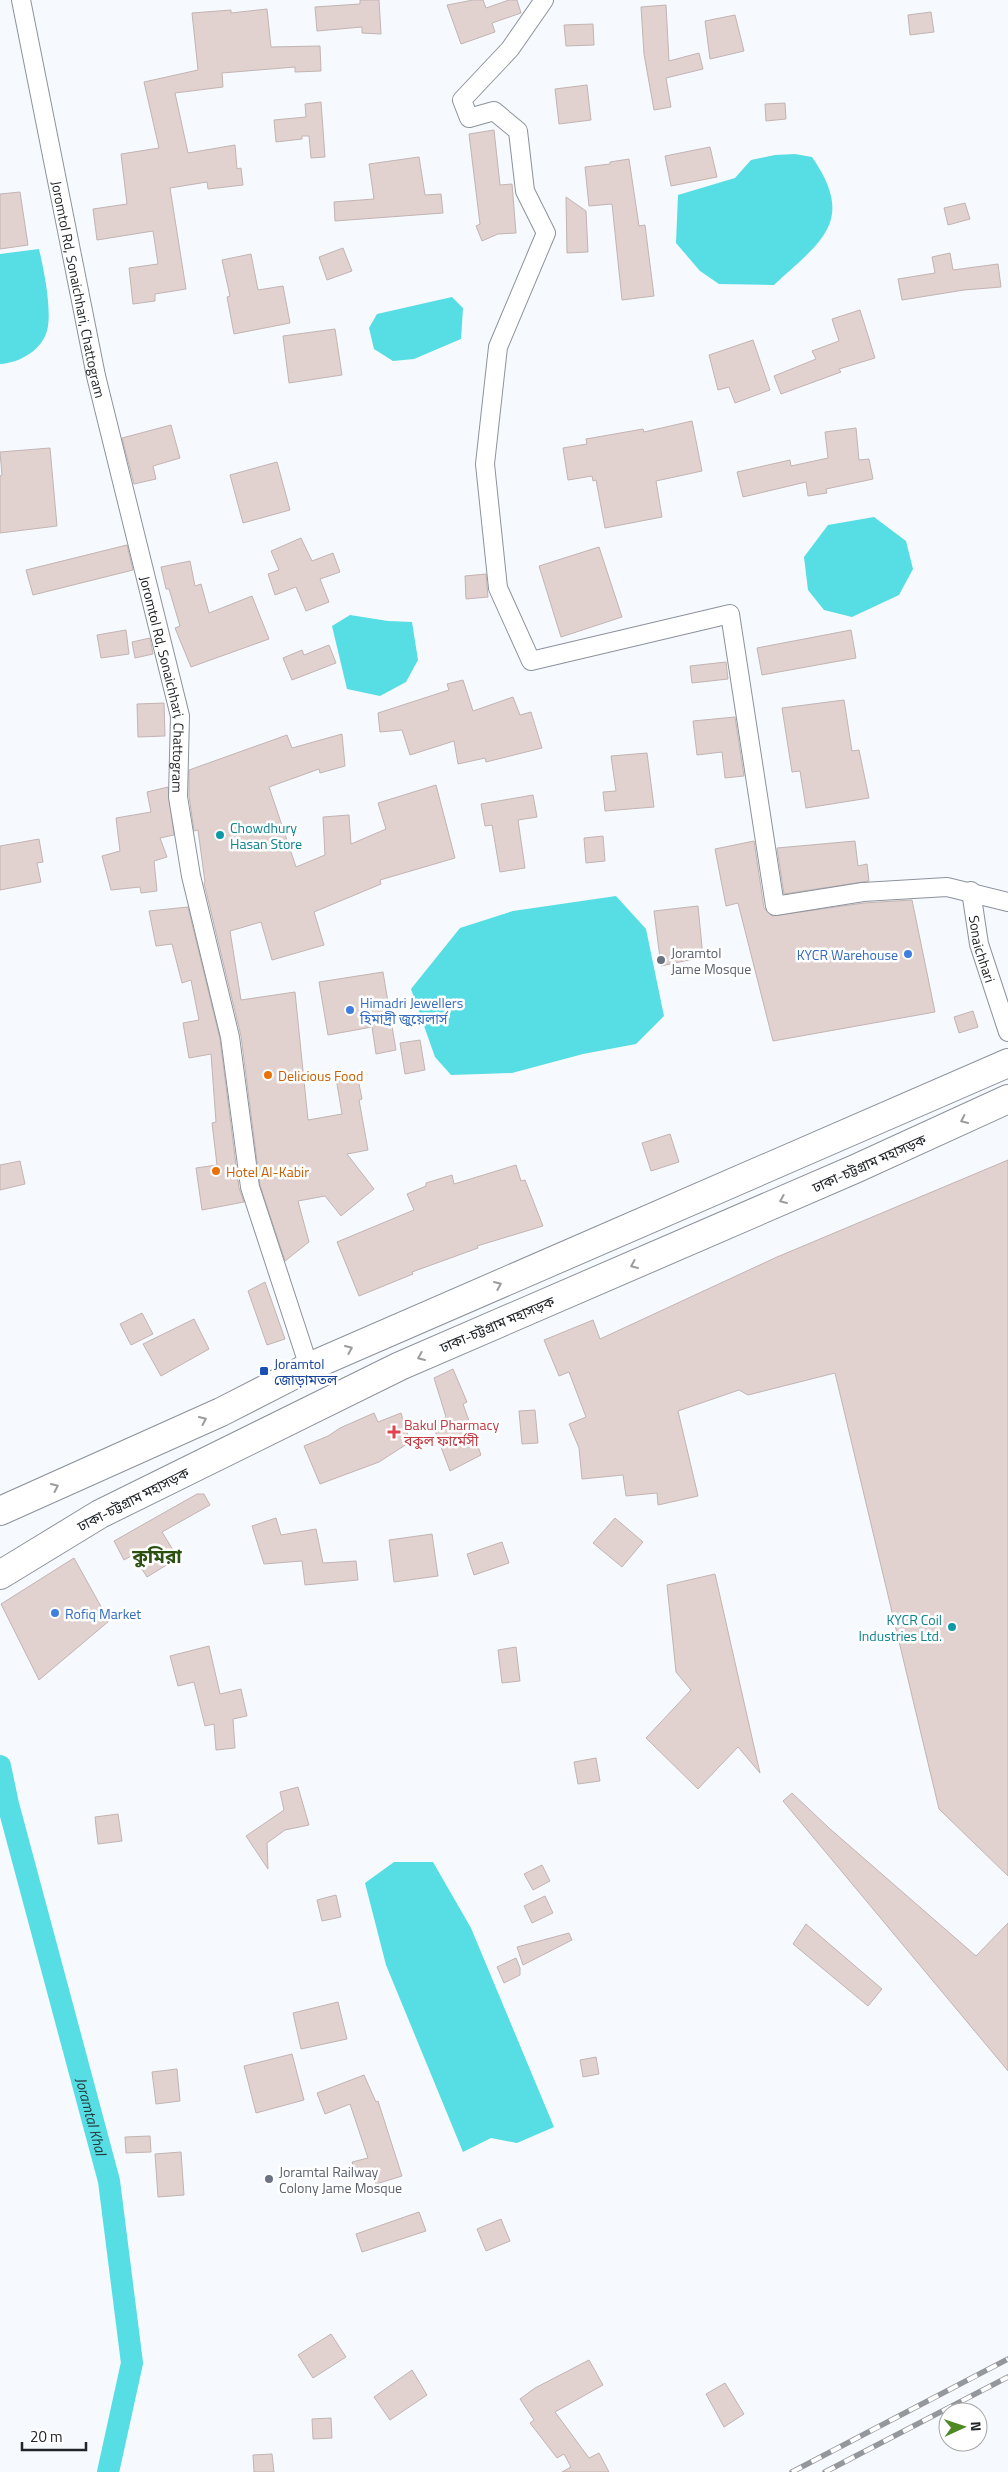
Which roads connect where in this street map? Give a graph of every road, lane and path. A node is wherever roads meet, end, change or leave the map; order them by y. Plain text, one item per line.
1 (21, 0) edge
2 (544, 0) edge
3 (971, 891) junction
4 (1008, 902) edge
5 (1008, 1032) edge
6 (1008, 1064) edge
7 (1008, 1099) edge
8 (309, 1367) junction
9 (5, 1509) edge
10 (0, 1575) edge

1 - 8 street, Joromtol Rd, Sonaichhari, Chattogram
2 - 3 street
3 - 4 street
3 - 5 street, Sonaichhari
8 -> 6 highway
7 -> 10 highway, ঢাকা-চট্টগ্রাম মহাসড়ক
9 -> 8 highway

